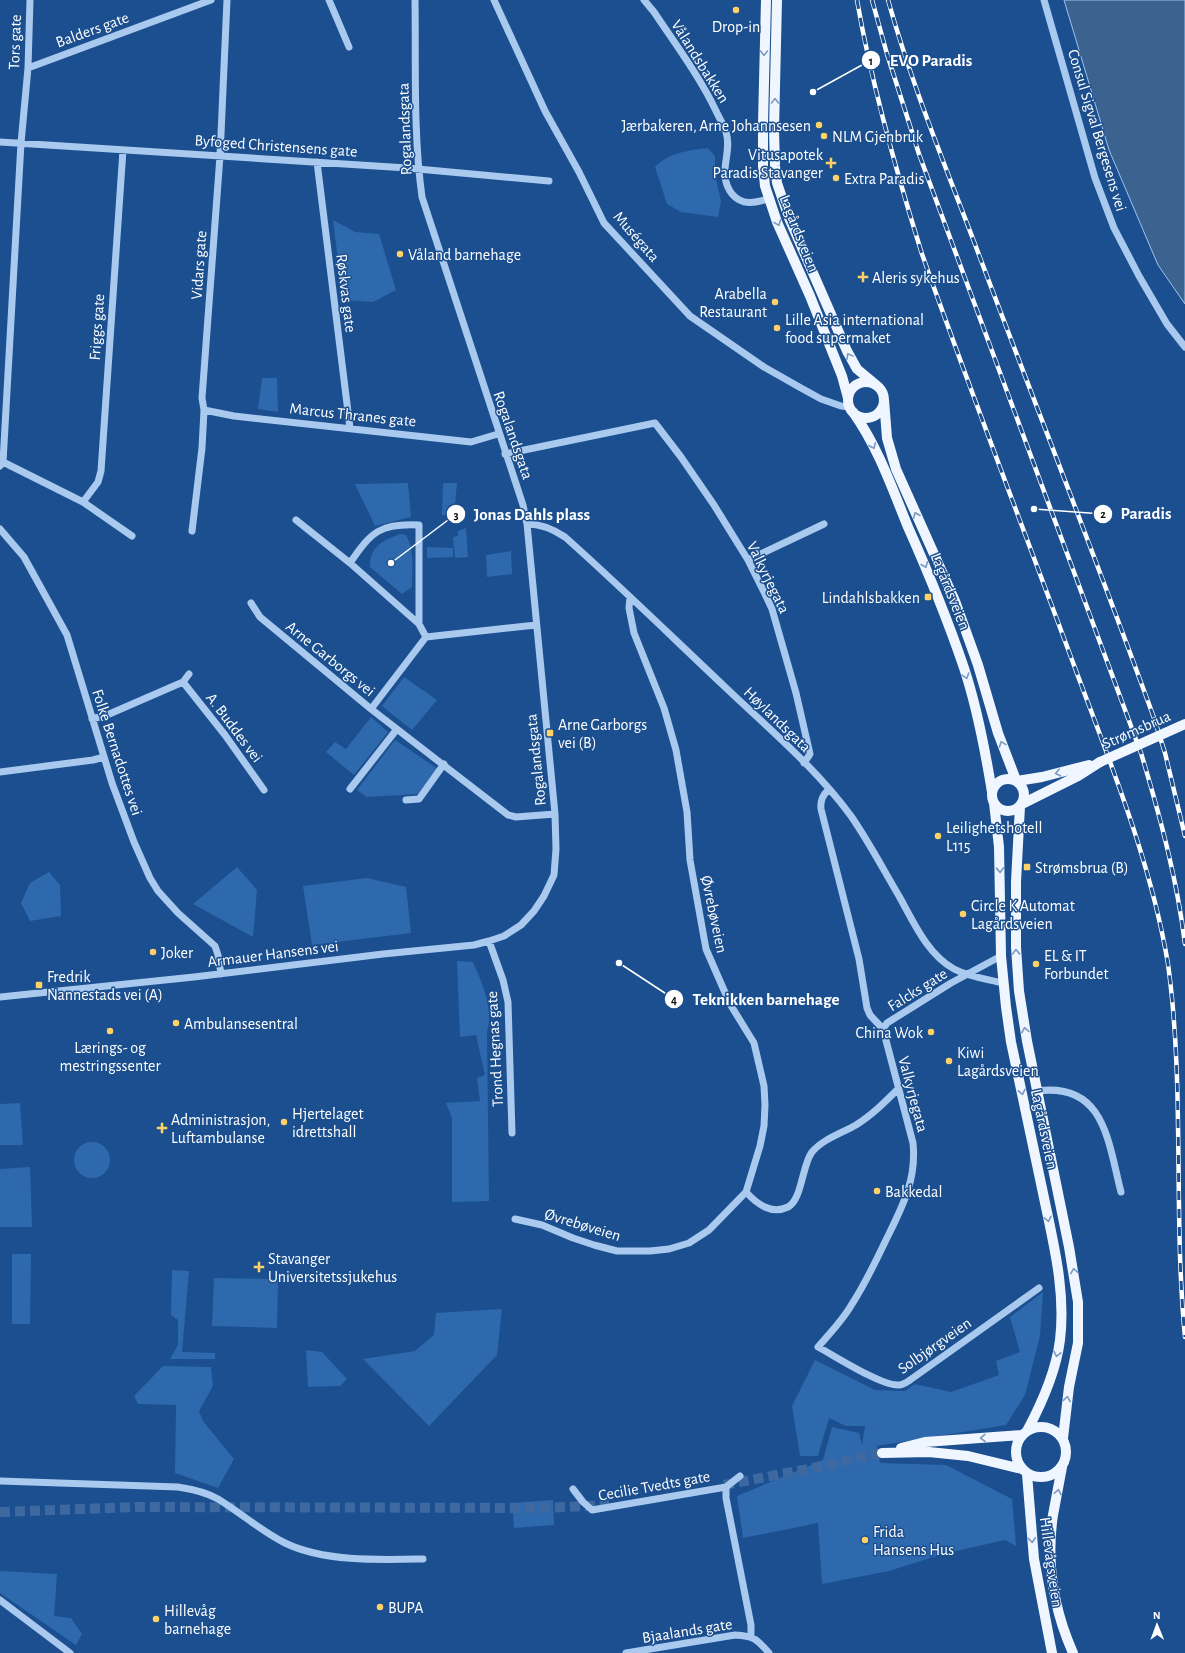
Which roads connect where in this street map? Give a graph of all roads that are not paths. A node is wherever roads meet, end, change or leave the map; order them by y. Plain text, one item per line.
1 (30, 0) edge
2 (211, 0) edge
3 (227, 0) edge
4 (328, 0) edge
5 (415, 0) edge
6 (494, 0) edge
7 (644, 0) edge
8 (766, 0) edge
9 (777, 0) edge
10 (1044, 0) edge
11 (349, 48) dead end
12 (28, 68) junction
13 (0, 142) edge
14 (21, 144) junction
15 (123, 150) junction
16 (220, 156) junction
17 (318, 162) junction
18 (419, 170) junction
19 (549, 181) dead end
20 (768, 199) junction
21 (1185, 347) edge
22 (875, 384) junction
23 (884, 400) junction
24 (850, 406) junction
25 (204, 410) junction
26 (350, 428) junction
27 (498, 434) junction
28 (505, 454) junction
29 (2, 464) edge
30 (83, 502) junction
31 (296, 520) dead end
32 (527, 524) junction
33 (824, 524) dead end
34 (0, 529) edge
35 (192, 531) dead end
36 (132, 536) dead end
37 (748, 560) junction
38 (350, 563) junction
39 (630, 597) junction
40 (251, 603) dead end
41 (419, 624) junction
42 (536, 625) junction
43 (426, 637) junction
44 (189, 674) dead end
45 (183, 682) junction
46 (371, 709) junction
47 (92, 719) junction
48 (1185, 724) edge
49 (397, 729) junction
50 (104, 757) junction
51 (1100, 762) junction
52 (804, 763) junction
53 (444, 764) junction
54 (0, 772) edge
55 (1016, 781) junction
56 (829, 788) junction
57 (350, 789) dead end
58 (264, 790) dead end
59 (992, 792) junction
60 (406, 800) dead end
61 (994, 804) junction
62 (1021, 805) junction
63 (555, 814) junction
64 (521, 925) joint
65 (489, 941) junction
66 (1001, 956) junction
67 (221, 974) junction
68 (968, 974) junction
69 (1003, 982) junction
70 (0, 997) edge
71 (883, 1029) junction
72 (898, 1089) junction
73 (1037, 1091) junction
74 (512, 1133) dead end
75 (746, 1192) junction
76 (1121, 1192) dead end
77 (515, 1219) dead end
78 (1039, 1288) dead end
79 (818, 1347) joint
80 (1024, 1433) junction
81 (1063, 1438) junction
82 (1062, 1467) junction
83 (1025, 1471) junction
84 (740, 1476) dead end
85 (0, 1481) edge
86 (726, 1486) junction
87 (573, 1488) dead end
88 (423, 1559) dead end
89 (0, 1600) edge
90 (751, 1636) junction
91 (70, 1653) edge
92 (626, 1653) edge
93 (769, 1653) edge
94 (1052, 1653) edge
95 (1073, 1653) edge

1 - 12 street, Tors gate
2 - 12 street, Balders gate
3 - 16 street, Vidars gate
4 - 11 street
5 - 18 street, Rogalandsgata
6 - 24 street, Muségata
7 - 20 street, Vålandsbakken
8 -> 20 main road, Lagårdsveien
22 -> 9 main road, Lagårdsveien
10 - 21 street, Consul Sigval Bergesens vei
12 - 14 street, Tors gate
13 - 14 street, Byfoged Christensens gate
14 - 15 street, Byfoged Christensens gate
14 - 29 street, Tors gate
15 - 16 street, Byfoged Christensens gate
15 - 30 street, Friggs gate
16 - 17 street, Byfoged Christensens gate
16 - 25 street, Vidars gate
17 - 18 street, Byfoged Christensens gate
17 - 26 street, Røskvas gate
18 - 19 street, Byfoged Christensens gate
18 - 27 street, Rogalandsgata
20 -> 24 main road, Lagårdsveien
22 - 23 main road
22 - 24 main road
23 - 24 main road
55 -> 23 main road, Lagårdsveien
24 -> 59 main road, Lagårdsveien
25 - 26 street, Marcus Thranes gate
25 - 35 street, Vidars gate
26 - 27 street, Marcus Thranes gate
27 - 28 street, Rogalandsgata
28 - 32 street, Rogalandsgata
28 - 37 street, Valkyrjegata
29 - 30 street
30 - 36 street
31 - 38 street
32 - 39 street, Høylandsgata
32 - 42 street, Rogalandsgata
33 - 37 street
34 - 47 street, Folke Bernadottes vei
37 - 52 street, Valkyrjegata
38 - 41 street
38 - 41 street
39 - 52 street, Høylandsgata
39 - 75 street, Øvrebøveien
40 - 46 street, Arne Garborgs vei
41 - 43 street
42 - 43 street
42 - 63 street, Rogalandsgata
43 - 46 street
44 - 45 street
45 - 47 street
45 - 58 street, A. Buddes vei
46 - 49 street, Arne Garborgs vei
47 - 50 street, Folke Bernadottes vei
48 - 51 main road, Strømsbrua, bridge
49 - 53 street, Arne Garborgs vei
49 - 57 street
50 - 54 street
50 - 67 street, Folke Bernadottes vei
51 -> 55 main road, Strømsbrua
51 - 62 main road, Strømsbrua
52 - 56 street, Høylandsgata
53 - 60 street
53 - 63 street, Arne Garborgs vei
55 - 59 main road
55 - 62 main road
56 - 68 street, Høylandsgata
56 - 71 street, Valkyrjegata
59 - 61 main road
61 - 62 main road
61 -> 66 main road, Lagårdsveien
73 -> 62 main road, Lagårdsveien
63 - 64 street, Rogalandsgata
64 - 65 street, Armauer Hansens vei
65 - 67 street, Armauer Hansens vei
65 - 74 street, Trond Hegnas gate
66 - 68 street
66 - 69 main road, Lagårdsveien
67 - 70 street, Armauer Hansens vei
68 - 69 street, Høylandsgata
68 - 71 street, Falcks gate
69 -> 80 main road, Lagårdsveien
71 - 72 street, Valkyrjegata
72 - 75 street
72 - 79 street, Valkyrjegata
73 - 76 street
81 -> 73 main road, Lagårdsveien
75 - 77 street, Øvrebøveien
78 - 79 street, Solbjørgveien
80 - 81 main road
80 - 83 main road
80 -> 83 main road
81 - 82 main road
82 - 83 main road
95 -> 82 main road, Hillevågsveien
83 -> 94 main road, Hillevågsveien
84 - 86 street, Cecilie Tvedts gate
85 - 88 street
86 - 87 street, Cecilie Tvedts gate
86 - 90 street, Cecilie Tvedts gate
89 - 91 street
90 - 92 street, Bjaalands gate
90 - 93 street, Bjaalands gate

